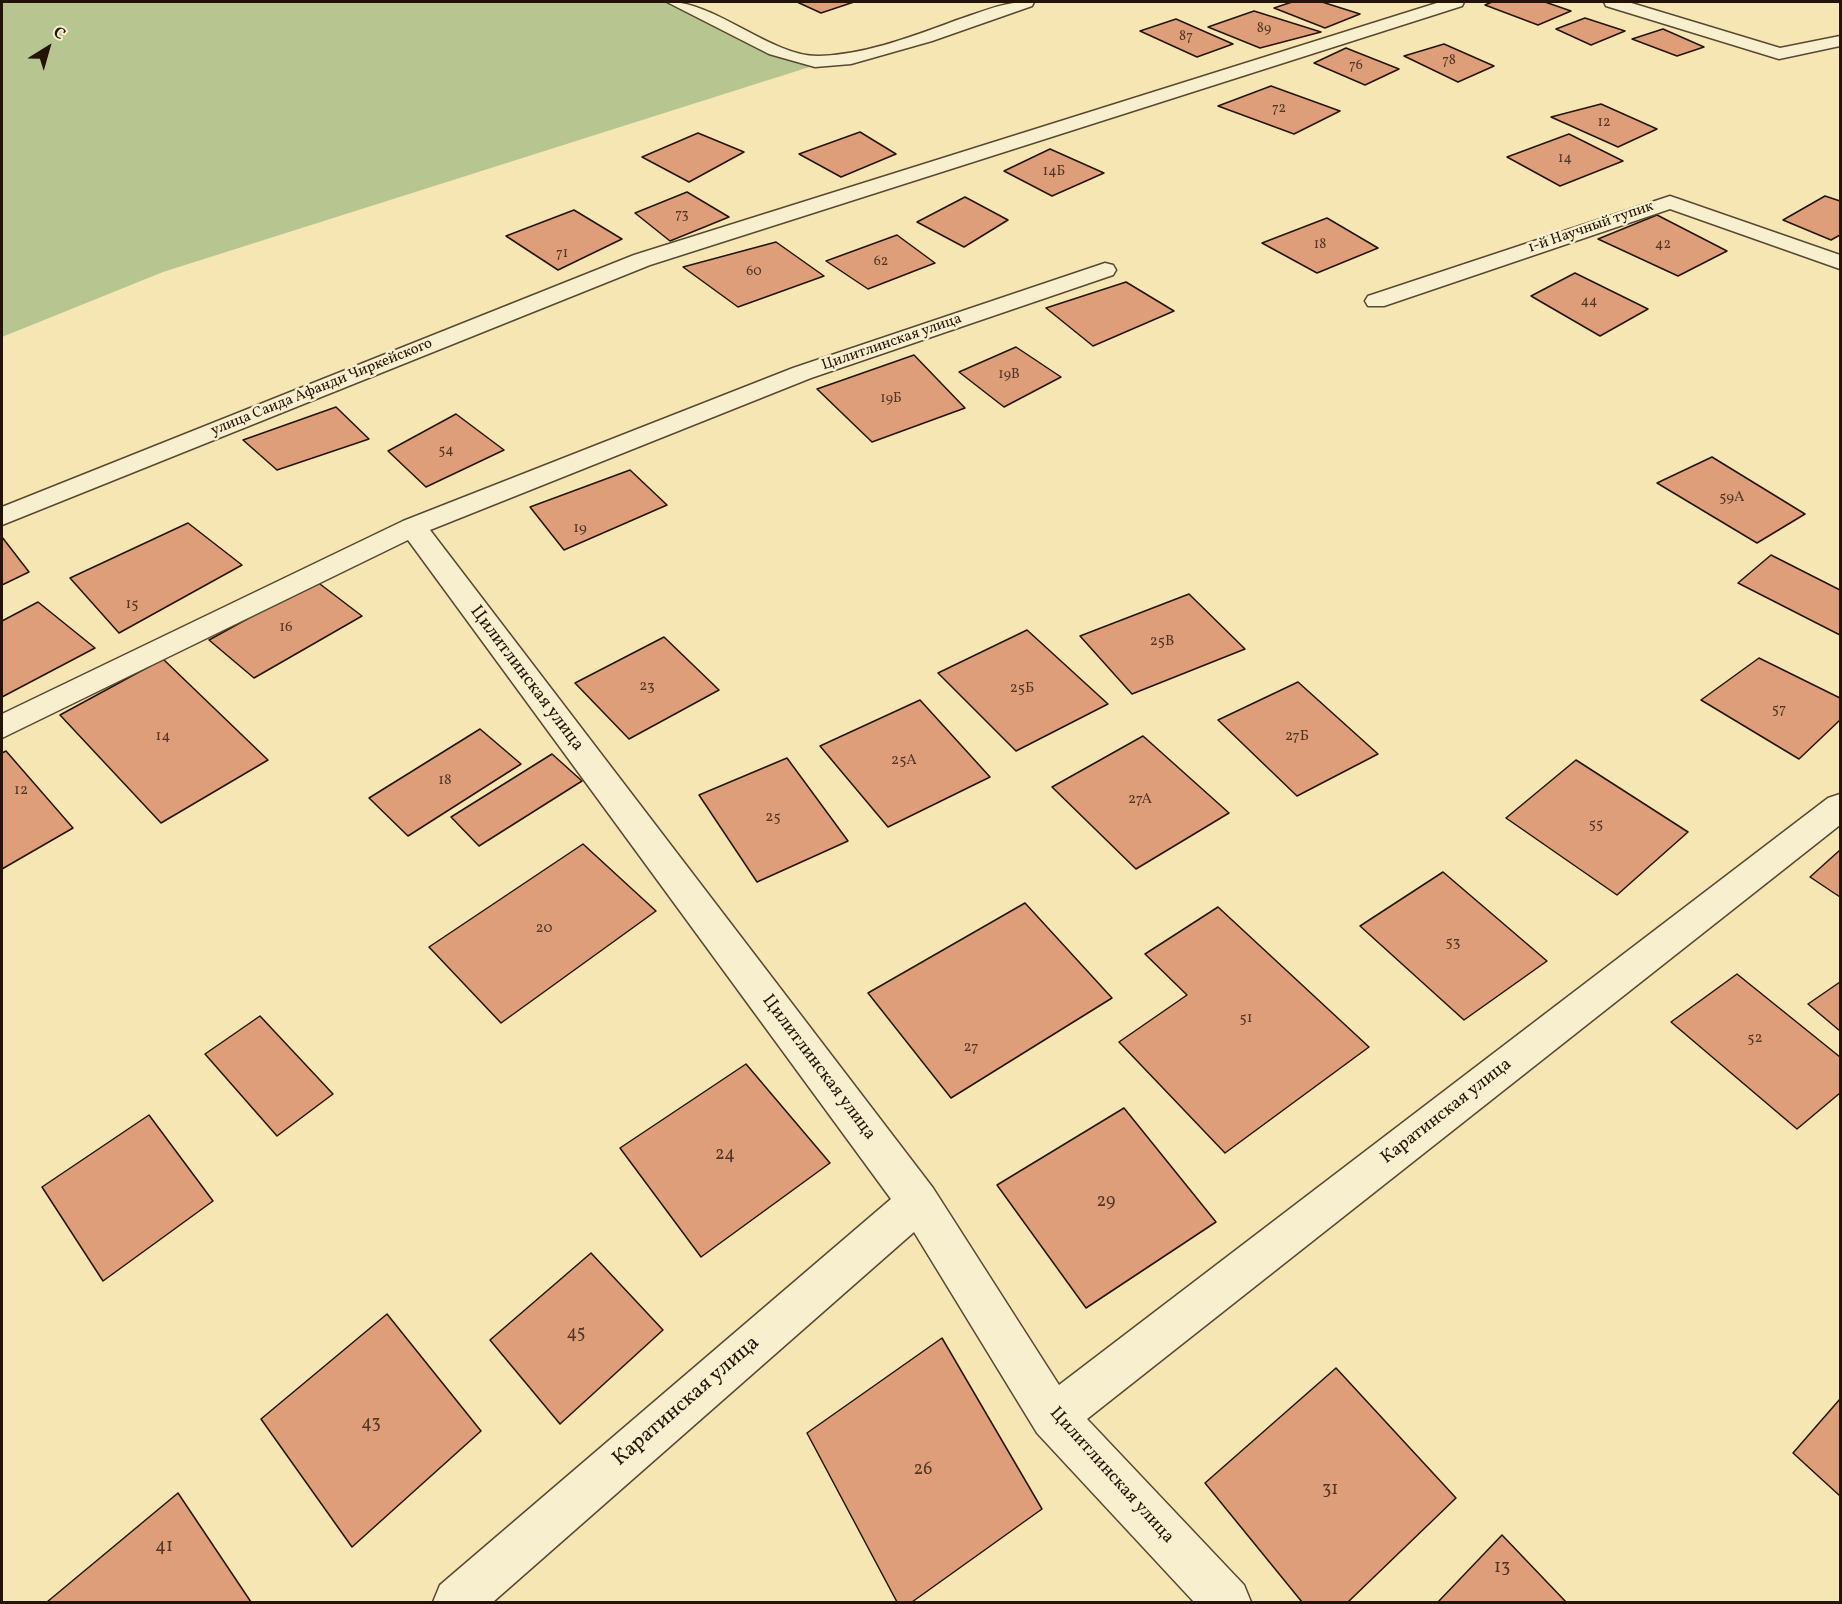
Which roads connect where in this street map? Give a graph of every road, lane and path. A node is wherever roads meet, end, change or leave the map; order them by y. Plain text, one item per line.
1 (675, 2) edge
2 (1026, 2) edge
3 (1456, 2) edge
4 (1612, 2) edge
5 (1840, 41) edge
6 (1840, 262) edge
7 (1105, 270) dead end
8 (1376, 301) dead end
9 (2, 517) edge
10 (413, 527) junction
11 (2, 727) edge
12 (1840, 807) edge
13 (918, 1202) junction
14 (1053, 1417) junction
15 (457, 1602) edge
16 (1227, 1602) edge

1 - 2 street
3 - 9 street, улица Саида Афанди Чиркейского
4 - 5 street
6 - 8 street, 1-й Научный тупик
7 - 10 street, Цилитлинская улица
10 - 11 street, Цилитлинская улица
10 - 13 street, Цилитлинская улица
12 - 14 street, Каратинская улица
13 - 14 street, Цилитлинская улица
13 - 15 street, Каратинская улица
14 - 16 street, Цилитлинская улица

